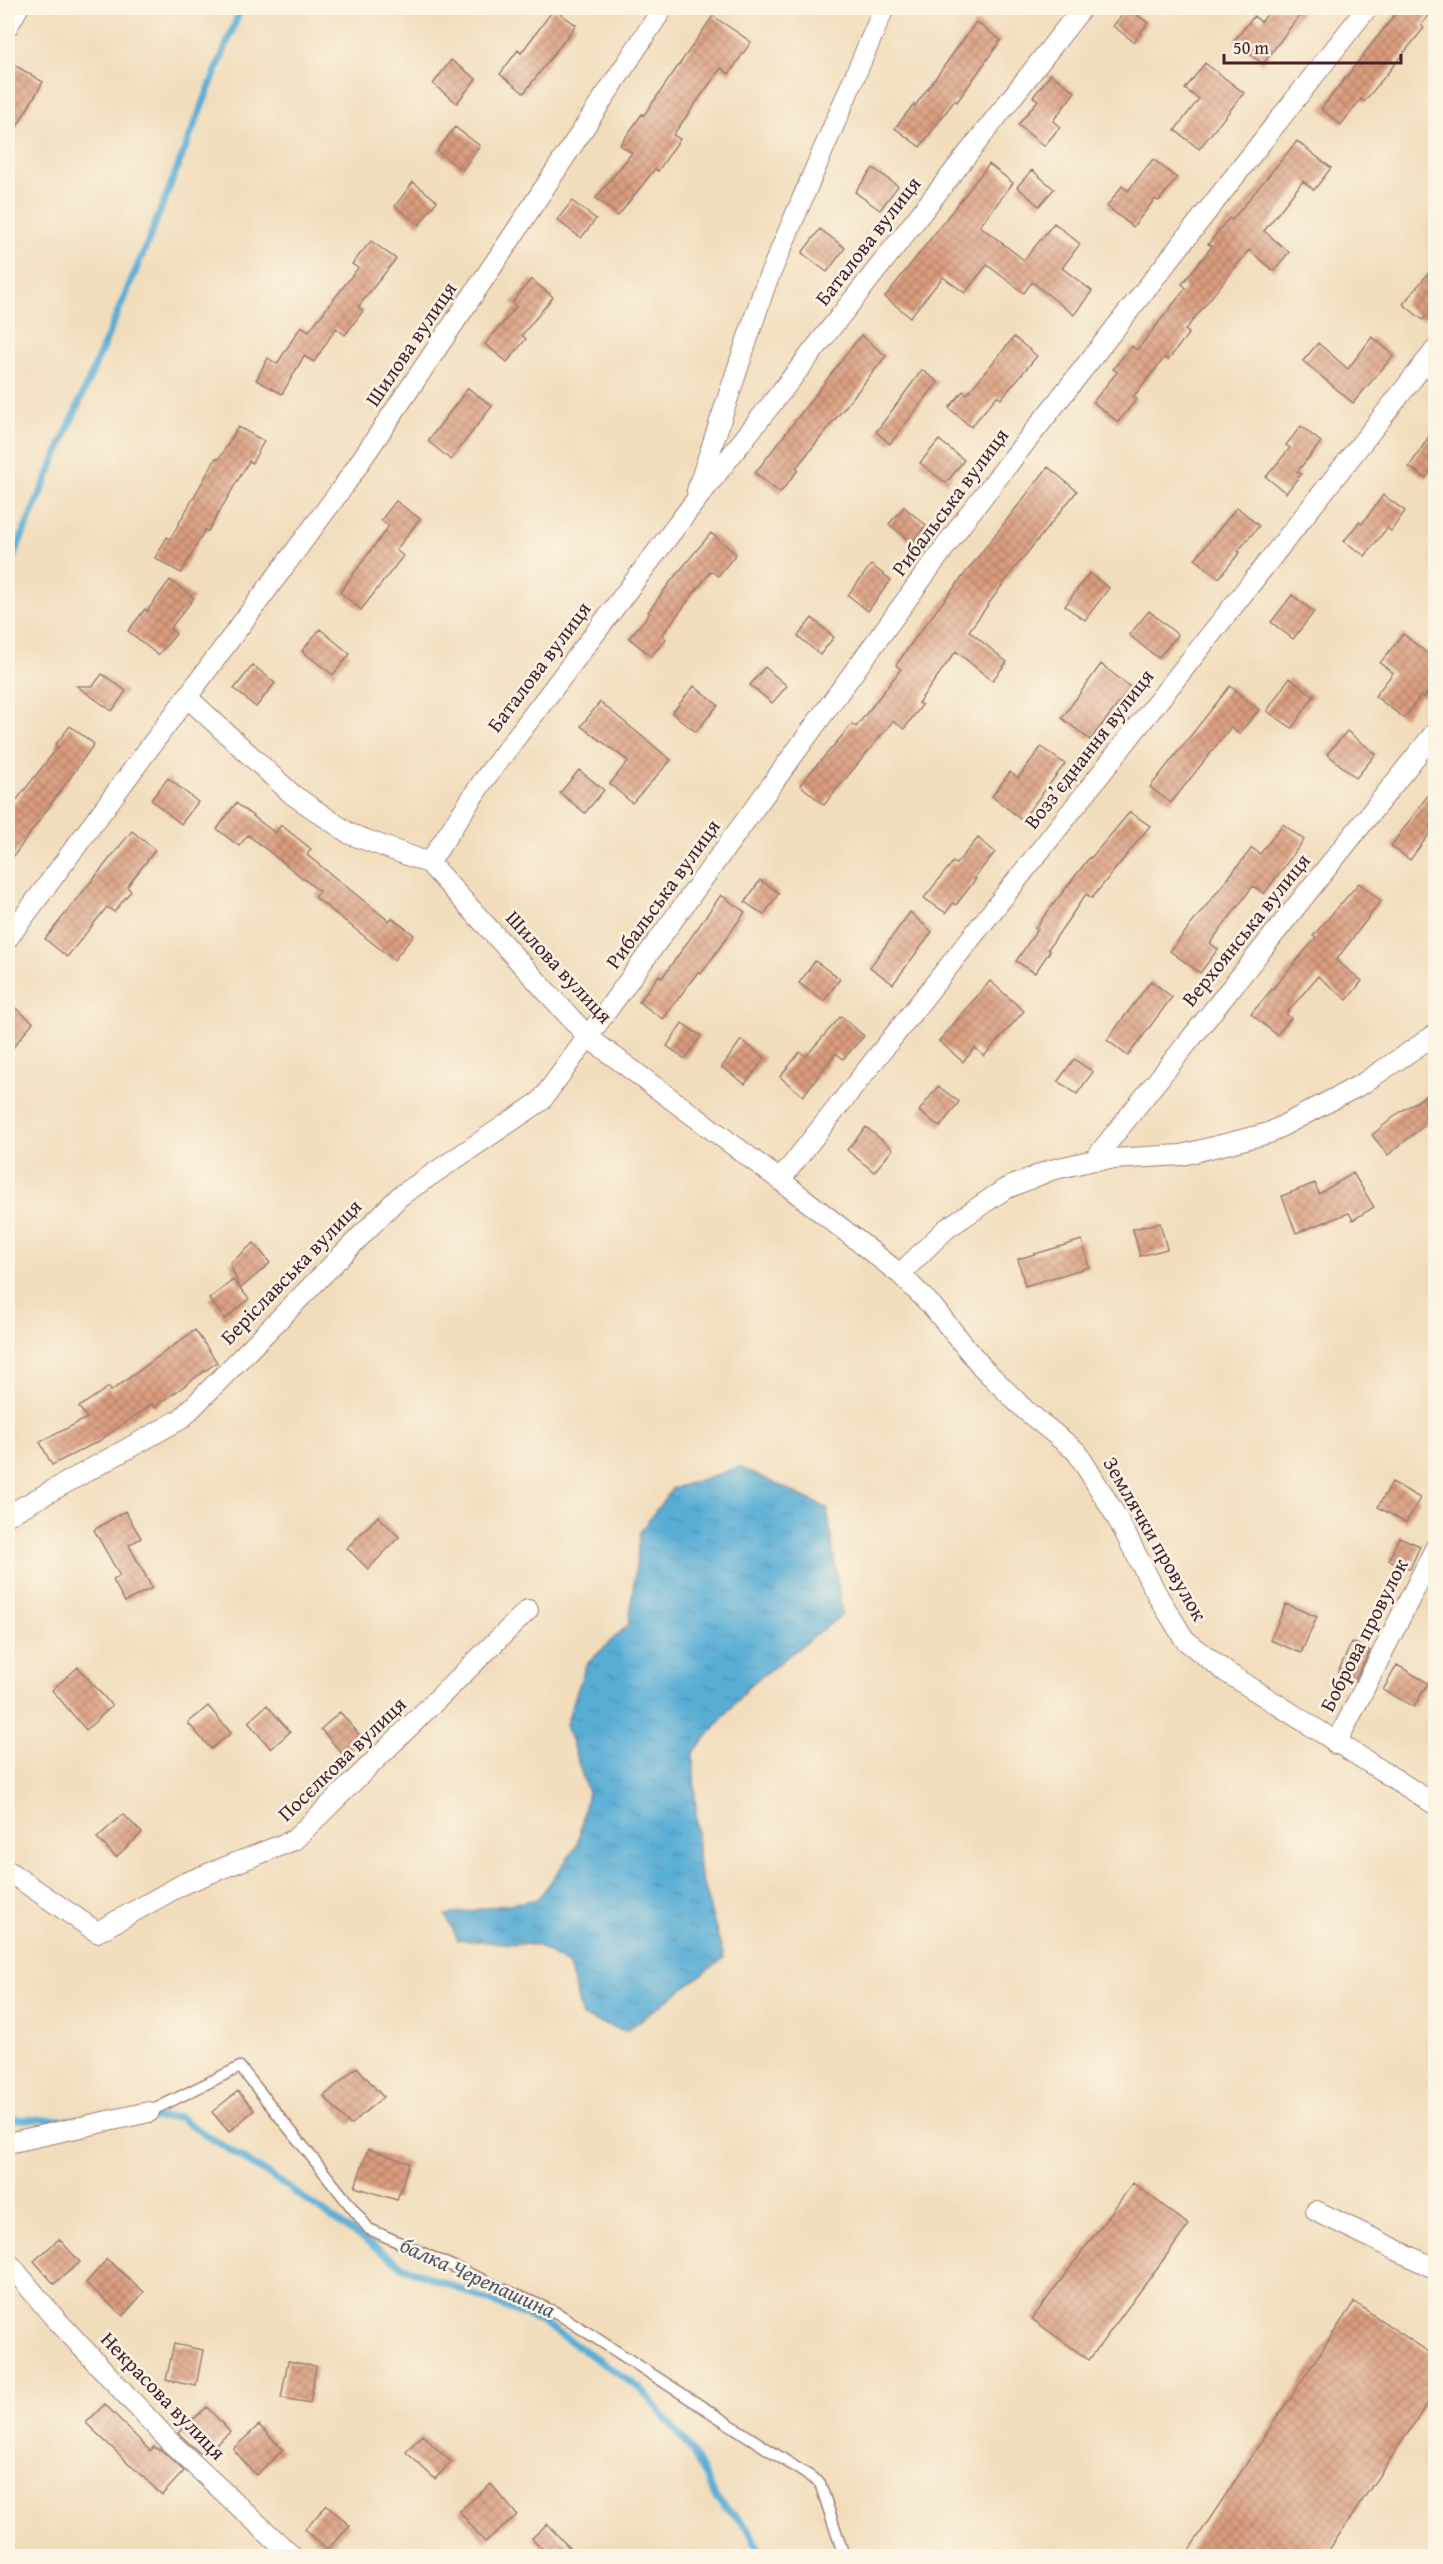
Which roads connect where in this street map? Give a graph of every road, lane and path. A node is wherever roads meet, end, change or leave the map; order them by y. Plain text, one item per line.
1 (18, 8) edge
2 (663, 8) edge
3 (884, 8) edge
4 (1082, 8) edge
5 (1367, 8) edge
6 (8, 26) edge
7 (1436, 349) edge
8 (693, 504) junction
9 (187, 698) junction
10 (1436, 731) edge
11 (429, 863) junction
12 (8, 938) edge
13 (1436, 1034) edge
14 (589, 1038) junction
15 (1094, 1160) junction
16 (780, 1180) junction
17 (900, 1274) junction
18 (8, 1515) edge
19 (1436, 1547) edge
20 (528, 1610) dead end
21 (1336, 1744) junction
22 (1436, 1805) edge
23 (8, 1871) edge
24 (149, 2112) joint
25 (8, 2143) edge
26 (1316, 2211) dead end
27 (8, 2262) edge
28 (1436, 2269) edge
29 (292, 2556) edge
30 (844, 2556) edge

1 - 6 street
2 - 9 street, Шилова вулиця
3 - 8 street, Баталова вулиця
4 - 8 street, Баталова вулиця
5 - 14 street, Рибальська вулиця
7 - 16 street, Возз’єднання вулиця
8 - 11 street, Баталова вулиця
9 - 11 street, Шилова вулиця
9 - 12 street, Шилова вулиця
10 - 15 street, Верхоянська вулиця
11 - 14 street, Шилова вулиця
13 - 15 street
14 - 16 street, Шилова вулиця
14 - 18 street, Беріславська вулиця
15 - 17 street
16 - 17 street, Шилова вулиця
17 - 21 street, Землячки провулок
19 - 21 street, Боброва провулок
20 - 23 street, Посєлкова вулиця
21 - 22 street, Землячки провулок
24 - 25 street
24 - 30 lane
26 - 28 street
27 - 29 street, Некрасова вулиця

